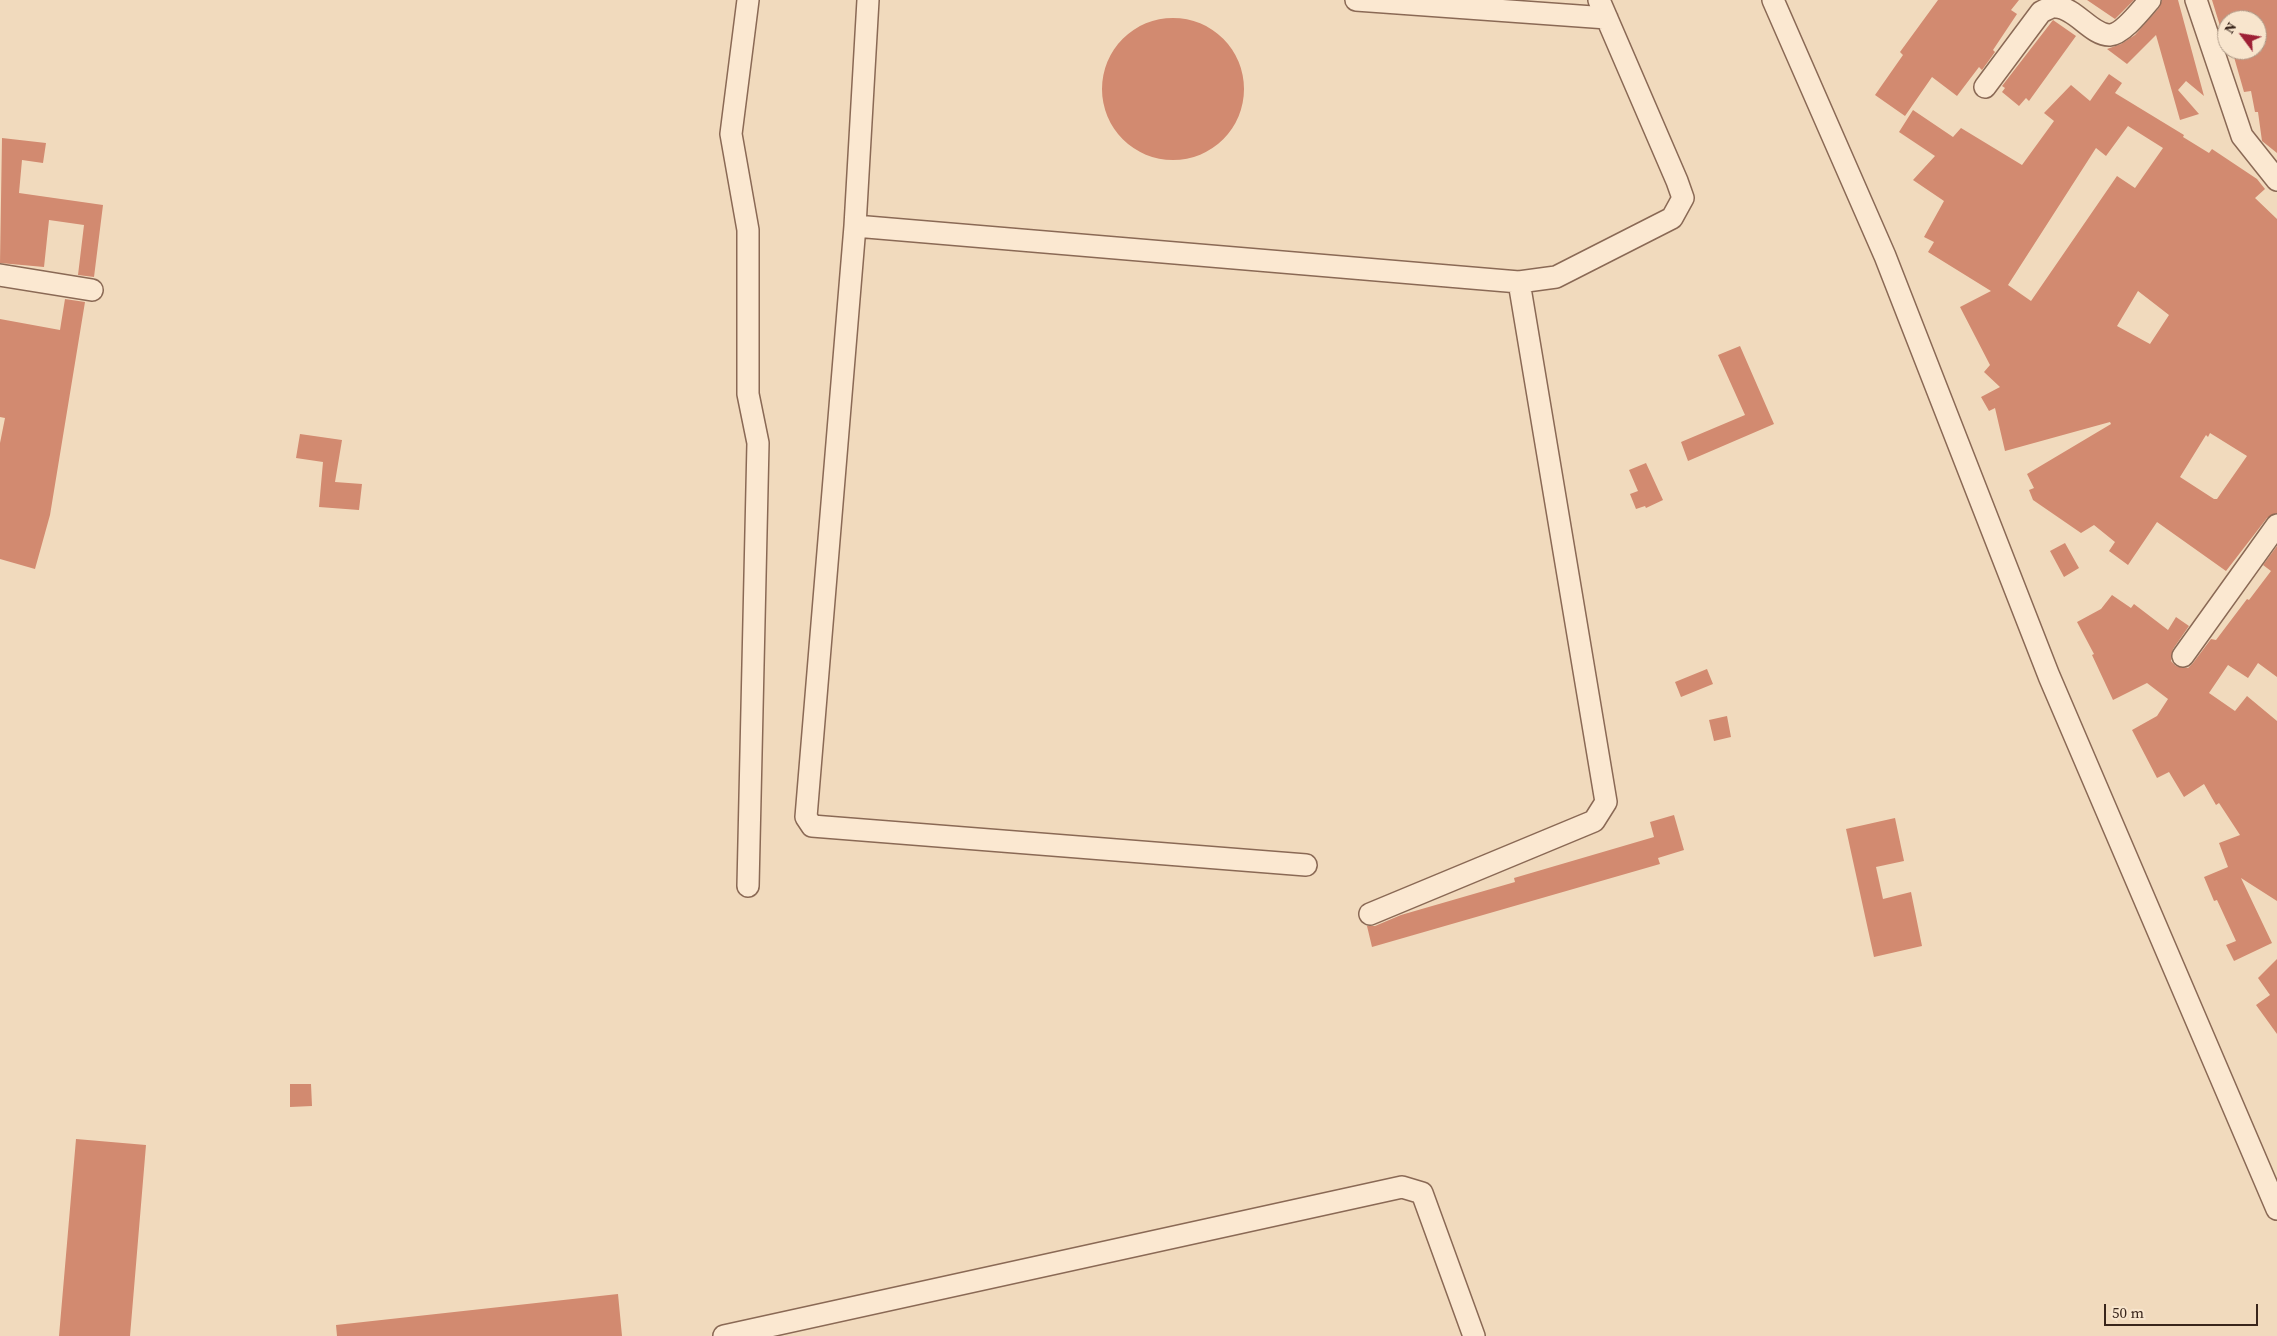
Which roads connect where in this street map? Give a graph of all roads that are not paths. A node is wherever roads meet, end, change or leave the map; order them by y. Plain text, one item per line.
1 (748, 0) edge
2 (868, 0) edge
3 (1356, 0) edge
4 (1773, 0) edge
5 (2150, 0) edge
6 (2196, 0) edge
7 (1603, 9) edge
8 (1985, 87) dead end
9 (2277, 180) edge
10 (855, 226) junction
11 (0, 275) edge
12 (1519, 282) junction
13 (92, 290) dead end
14 (2277, 525) edge
15 (2183, 656) dead end
16 (1306, 865) dead end
17 (748, 886) dead end
18 (1370, 914) dead end
19 (2277, 1209) edge
20 (724, 1336) edge
21 (1474, 1336) edge

1 - 17 street
2 - 10 street
3 - 7 street
4 - 19 street
5 - 8 street
6 - 9 street
7 - 12 street
10 - 12 street
10 - 16 street
11 - 13 street
12 - 18 street
14 - 15 street
20 - 21 street

